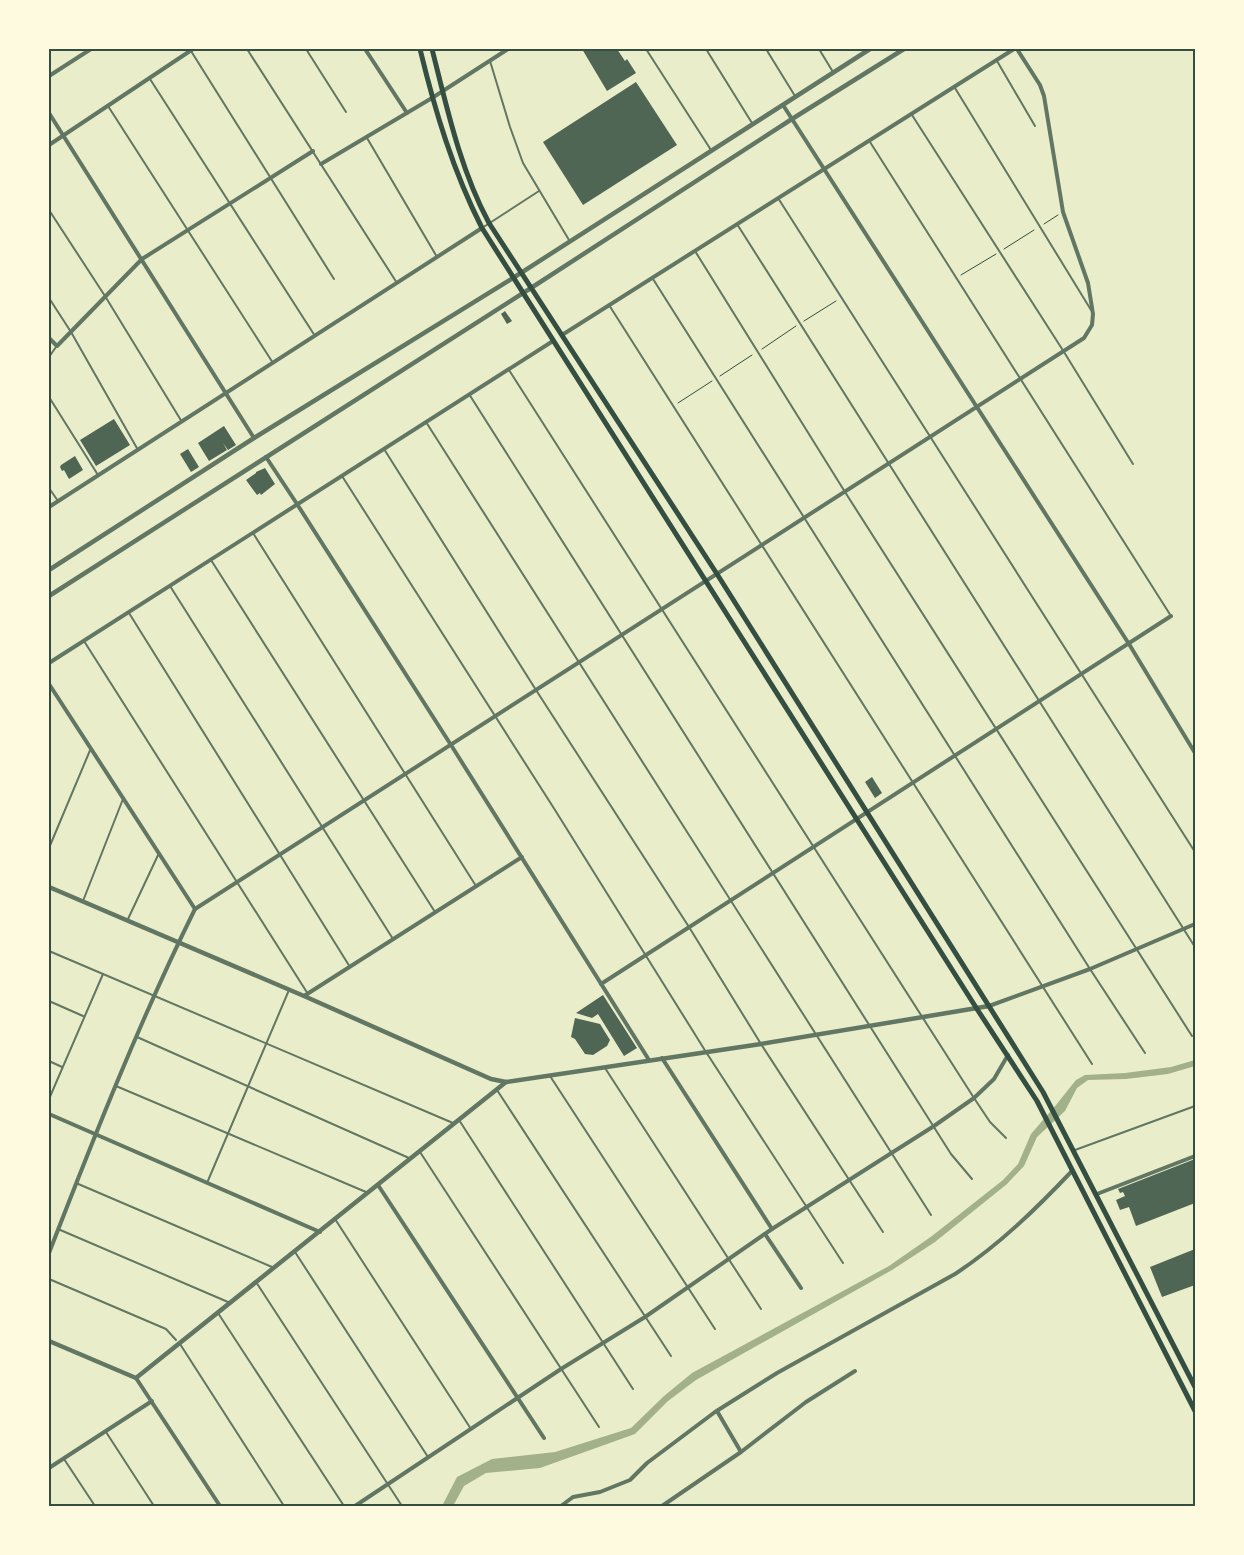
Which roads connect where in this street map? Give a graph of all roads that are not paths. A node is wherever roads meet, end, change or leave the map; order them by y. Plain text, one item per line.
1 (91, 49) edge
2 (192, 49) edge
3 (247, 49) edge
4 (306, 49) edge
5 (365, 49) edge
6 (420, 49) edge
7 (432, 49) edge
8 (508, 49) edge
9 (646, 49) edge
10 (706, 49) edge
11 (766, 49) edge
12 (819, 49) edge
13 (869, 49) edge
14 (904, 49) edge
15 (1016, 49) edge
16 (996, 60) junction
17 (490, 61) junction
18 (833, 72) junction
19 (49, 76) edge
20 (149, 78) junction
21 (954, 87) junction
22 (443, 91) junction
23 (795, 96) junction
24 (432, 98) junction
25 (783, 105) junction
26 (108, 106) junction
27 (346, 112) dead end
28 (49, 113) edge
29 (407, 113) junction
30 (912, 115) junction
31 (792, 119) junction
32 (753, 124) junction
33 (1035, 126) dead end
34 (63, 136) junction
35 (367, 137) junction
36 (870, 142) junction
37 (49, 145) edge
38 (711, 150) junction
39 (312, 151) junction
40 (321, 164) junction
41 (824, 170) junction
42 (271, 177) junction
43 (539, 191) junction
44 (778, 198) junction
45 (230, 202) junction
46 (49, 210) edge
47 (489, 223) junction
48 (737, 224) junction
49 (482, 228) junction
50 (188, 231) junction
51 (570, 241) junction
52 (695, 251) junction
53 (437, 257) junction
54 (142, 259) junction
55 (521, 273) junction
56 (513, 278) junction
57 (653, 278) junction
58 (334, 279) dead end
59 (397, 283) junction
60 (532, 288) junction
61 (523, 293) junction
62 (105, 296) junction
63 (49, 298) edge
64 (609, 305) junction
65 (1093, 314) junction
66 (71, 332) junction
67 (562, 335) junction
68 (315, 336) junction
69 (49, 338) edge
70 (553, 341) junction
71 (57, 346) junction
72 (1064, 352) junction
73 (49, 357) edge
74 (273, 363) junction
75 (509, 370) junction
76 (1021, 380) junction
77 (226, 393) junction
78 (469, 394) junction
79 (49, 396) edge
80 (976, 408) junction
81 (182, 422) junction
82 (426, 422) junction
83 (931, 437) junction
84 (254, 438) junction
85 (384, 449) junction
86 (138, 450) junction
87 (266, 457) junction
88 (889, 464) junction
89 (1133, 464) dead end
90 (98, 475) junction
91 (342, 476) junction
92 (49, 488) edge
93 (845, 492) junction
94 (58, 501) junction
95 (298, 504) junction
96 (49, 507) edge
97 (804, 518) junction
98 (253, 532) junction
99 (762, 545) junction
100 (211, 559) junction
101 (49, 570) edge
102 (717, 574) junction
103 (706, 581) junction
104 (170, 586) junction
105 (49, 596) edge
106 (662, 609) junction
107 (129, 612) junction
108 (1171, 616) joint
109 (622, 635) junction
110 (84, 641) junction
111 (1129, 644) junction
112 (579, 662) junction
113 (49, 663) edge
114 (1081, 674) junction
115 (49, 684) edge
116 (536, 690) junction
117 (1040, 701) junction
118 (495, 716) junction
119 (996, 729) junction
120 (451, 744) junction
121 (90, 748) junction
122 (1195, 753) edge
123 (955, 756) junction
124 (405, 774) junction
125 (914, 782) junction
126 (123, 799) junction
127 (364, 800) junction
128 (867, 812) junction
129 (858, 818) junction
130 (322, 827) junction
131 (814, 847) junction
132 (49, 848) edge
133 (1195, 852) edge
134 (158, 853) junction
135 (280, 854) junction
136 (522, 857) junction
137 (772, 873) junction
138 (238, 881) junction
139 (476, 886) junction
140 (49, 887) edge
141 (731, 900) junction
142 (82, 902) junction
143 (195, 909) junction
144 (435, 912) junction
145 (127, 922) junction
146 (1195, 924) edge
147 (689, 927) junction
148 (1184, 929) junction
149 (394, 939) junction
150 (178, 943) junction
151 (1195, 946) edge
152 (1136, 949) junction
153 (49, 951) edge
154 (646, 955) junction
155 (350, 967) junction
156 (1090, 969) junction
157 (102, 974) junction
158 (601, 984) junction
159 (1042, 987) junction
160 (289, 990) junction
161 (306, 995) junction
162 (155, 996) junction
163 (49, 1001) edge
164 (988, 1006) junction
165 (977, 1009) junction
166 (84, 1016) junction
167 (924, 1018) junction
168 (869, 1026) junction
169 (816, 1035) junction
170 (1192, 1036) dead end
171 (137, 1037) junction
172 (266, 1043) junction
173 (761, 1044) junction
174 (706, 1052) junction
175 (1145, 1054) dead end
176 (1008, 1055) junction
177 (662, 1058) junction
178 (649, 1060) junction
179 (49, 1061) edge
180 (1092, 1064) dead end
181 (62, 1067) junction
182 (604, 1067) junction
183 (549, 1075) junction
184 (506, 1082) junction
185 (116, 1086) junction
186 (248, 1087) junction
187 (497, 1090) junction
188 (974, 1098) junction
189 (49, 1099) edge
190 (1195, 1106) edge
191 (49, 1114) edge
192 (457, 1122) junction
193 (934, 1126) junction
194 (229, 1133) junction
195 (95, 1134) junction
196 (1006, 1138) dead end
197 (1075, 1150) junction
198 (420, 1152) junction
199 (891, 1152) junction
200 (1195, 1156) edge
201 (410, 1159) junction
202 (1072, 1171) junction
203 (972, 1179) dead end
204 (850, 1180) junction
205 (76, 1183) junction
206 (207, 1183) junction
207 (378, 1185) junction
208 (368, 1193) junction
209 (1096, 1194) junction
210 (806, 1208) junction
211 (931, 1215) dead end
212 (335, 1219) junction
213 (58, 1229) junction
214 (772, 1229) junction
215 (320, 1232) junction
216 (883, 1232) dead end
217 (765, 1234) junction
218 (49, 1252) edge
219 (295, 1252) junction
220 (729, 1259) junction
221 (843, 1263) dead end
222 (274, 1268) junction
223 (49, 1279) edge
224 (256, 1282) junction
225 (687, 1287) junction
226 (801, 1288) dead end
227 (230, 1303) junction
228 (761, 1309) dead end
229 (218, 1313) junction
230 (645, 1317) junction
231 (715, 1329) dead end
232 (49, 1341) edge
233 (178, 1342) junction
234 (604, 1343) junction
235 (671, 1356) dead end
236 (562, 1369) junction
237 (855, 1371) dead end
238 (136, 1378) junction
239 (1195, 1387) edge
240 (633, 1389) dead end
241 (518, 1398) junction
242 (152, 1401) junction
243 (717, 1410) junction
244 (1195, 1411) edge
245 (599, 1427) dead end
246 (471, 1429) junction
247 (106, 1432) junction
248 (544, 1438) dead end
249 (742, 1452) junction
250 (428, 1457) junction
251 (64, 1458) junction
252 (49, 1468) edge
253 (388, 1484) junction
254 (95, 1506) edge
255 (154, 1506) edge
256 (220, 1506) edge
257 (284, 1506) edge
258 (344, 1506) edge
259 (355, 1506) edge
260 (402, 1506) edge
261 (561, 1506) edge
262 (662, 1506) edge

1 - 19 street
2 - 20 street
2 - 42 lane
3 - 39 lane
4 - 27 lane
5 - 29 street
6 - 24 main road
7 - 22 main road
8 - 17 street
9 - 38 lane
10 - 32 lane
11 - 23 lane
12 - 18 lane
13 - 18 street
14 - 31 street
15 - 16 street
15 - 65 street
16 - 21 street
16 - 33 lane
17 - 22 street
17 - 43 lane
18 - 23 street
20 - 26 street
20 - 45 lane
21 - 30 street
21 - 65 lane
22 - 24 street
22 - 47 main road
23 - 25 street
24 - 29 street
24 - 49 main road
25 - 31 street
25 - 32 street
26 - 34 street
26 - 50 lane
28 - 34 street
29 - 35 street
30 - 36 street
30 - 72 lane
31 - 41 street
31 - 60 street
32 - 38 street
34 - 37 street
34 - 54 street
35 - 40 street
35 - 53 lane
36 - 41 street
36 - 76 lane
38 - 51 street
39 - 40 lane
39 - 42 street
40 - 59 lane
41 - 44 street
41 - 80 street
42 - 45 street
42 - 58 lane
43 - 47 lane
43 - 51 lane
44 - 48 street
44 - 83 lane
45 - 50 street
45 - 68 lane
46 - 62 lane
47 - 49 lane
47 - 55 main road
48 - 52 street
48 - 88 lane
49 - 53 street
49 - 56 main road
50 - 54 street
50 - 74 lane
51 - 55 street
52 - 57 street
52 - 93 lane
53 - 59 street
54 - 62 street
54 - 77 street
55 - 56 street
55 - 60 main road
56 - 61 main road
56 - 84 street
57 - 64 street
57 - 97 lane
59 - 68 street
60 - 61 street
60 - 67 main road
61 - 70 main road
61 - 87 street
62 - 66 street
62 - 81 lane
63 - 66 lane
64 - 67 street
64 - 99 lane
65 - 72 street
66 - 71 street
66 - 86 lane
67 - 102 main road
68 - 74 street
69 - 71 street
70 - 75 street
70 - 103 main road
71 - 73 lane
72 - 76 street
72 - 89 lane
74 - 77 street
75 - 78 street
75 - 106 lane
76 - 80 street
76 - 108 lane
77 - 81 street
77 - 84 street
78 - 82 street
78 - 109 lane
79 - 90 lane
80 - 83 street
80 - 111 street
81 - 86 street
82 - 85 street
82 - 112 lane
83 - 88 street
83 - 114 lane
84 - 101 street
85 - 91 street
85 - 116 lane
86 - 90 street
87 - 95 street
87 - 105 street
88 - 93 street
88 - 117 lane
90 - 94 street
91 - 95 street
91 - 118 lane
92 - 94 lane
93 - 97 street
93 - 119 lane
94 - 96 street
95 - 98 street
95 - 120 street
97 - 99 street
97 - 123 lane
98 - 100 street
98 - 124 lane
99 - 102 street
99 - 125 lane
100 - 104 street
100 - 127 lane
102 - 103 street
102 - 128 main road
103 - 106 street
103 - 129 main road
104 - 107 street
104 - 130 lane
106 - 109 street
106 - 131 lane
107 - 110 street
107 - 135 lane
108 - 111 street
109 - 112 street
109 - 137 lane
110 - 113 street
110 - 138 lane
111 - 114 street
111 - 122 street
112 - 116 street
112 - 141 lane
114 - 117 street
114 - 133 lane
115 - 121 street
116 - 118 street
116 - 147 lane
117 - 119 street
117 - 148 lane
118 - 120 street
118 - 154 lane
119 - 123 street
119 - 152 lane
120 - 124 street
120 - 136 street
121 - 126 street
121 - 132 lane
123 - 125 street
123 - 156 lane
124 - 127 street
124 - 139 lane
125 - 128 street
125 - 159 lane
126 - 134 street
126 - 142 lane
127 - 130 street
127 - 144 lane
128 - 129 street
128 - 164 main road
129 - 131 street
129 - 165 main road
130 - 135 street
130 - 149 lane
131 - 137 street
131 - 167 lane
134 - 143 street
134 - 145 lane
135 - 138 street
135 - 155 lane
136 - 139 street
136 - 158 street
137 - 141 street
137 - 168 lane
138 - 143 street
138 - 161 lane
139 - 144 street
140 - 142 street
141 - 147 street
141 - 169 lane
142 - 145 street
143 - 150 street
144 - 149 street
145 - 150 street
146 - 148 street
147 - 154 street
147 - 173 lane
148 - 151 lane
148 - 152 street
149 - 155 street
150 - 160 street
150 - 162 street
152 - 156 street
152 - 170 lane
153 - 157 lane
154 - 158 street
154 - 174 lane
155 - 161 street
156 - 159 street
156 - 175 lane
157 - 162 lane
157 - 166 lane
158 - 178 street
159 - 164 street
159 - 180 lane
160 - 161 street
160 - 172 lane
161 - 184 street
162 - 171 street
162 - 172 lane
163 - 166 lane
164 - 165 street
164 - 197 main road
165 - 167 street
165 - 176 main road
166 - 181 lane
167 - 168 street
167 - 188 lane
168 - 169 street
168 - 193 lane
169 - 173 street
169 - 199 lane
171 - 185 street
171 - 186 lane
172 - 186 lane
172 - 192 lane
173 - 174 street
173 - 204 lane
174 - 177 street
174 - 210 lane
176 - 188 street
176 - 202 main road
177 - 178 street
177 - 214 street
178 - 182 street
179 - 181 lane
181 - 189 lane
182 - 183 street
182 - 220 lane
183 - 184 street
183 - 225 lane
184 - 187 street
185 - 194 lane
185 - 195 street
186 - 194 lane
186 - 201 lane
187 - 192 street
187 - 230 lane
188 - 193 street
188 - 196 lane
190 - 197 lane
191 - 195 street
192 - 198 street
192 - 234 lane
193 - 199 street
193 - 203 lane
194 - 206 lane
194 - 208 lane
195 - 205 street
195 - 206 street
197 - 209 main road
198 - 201 street
198 - 236 lane
199 - 204 street
199 - 211 lane
200 - 209 street
201 - 207 street
202 - 243 street
202 - 244 main road
204 - 210 street
204 - 216 lane
205 - 213 street
205 - 222 lane
206 - 215 street
207 - 208 street
207 - 241 street
208 - 212 street
209 - 239 main road
210 - 214 street
210 - 221 lane
212 - 215 street
212 - 246 lane
213 - 218 street
213 - 227 lane
214 - 217 street
215 - 219 street
217 - 220 street
217 - 226 street
219 - 222 street
219 - 250 lane
220 - 225 street
220 - 228 lane
222 - 224 street
223 - 233 lane
224 - 227 street
224 - 253 lane
225 - 230 street
225 - 231 lane
227 - 229 street
229 - 233 street
229 - 258 lane
230 - 234 street
230 - 235 lane
232 - 238 street
233 - 238 street
233 - 257 lane
234 - 236 street
234 - 240 lane
236 - 241 street
236 - 245 lane
237 - 249 street
238 - 242 street
241 - 246 street
241 - 248 street
242 - 247 street
242 - 256 street
243 - 249 street
243 - 261 street
246 - 250 street
247 - 251 street
247 - 255 lane
249 - 262 street
250 - 253 street
251 - 252 street
251 - 254 lane
253 - 259 street
253 - 260 lane

